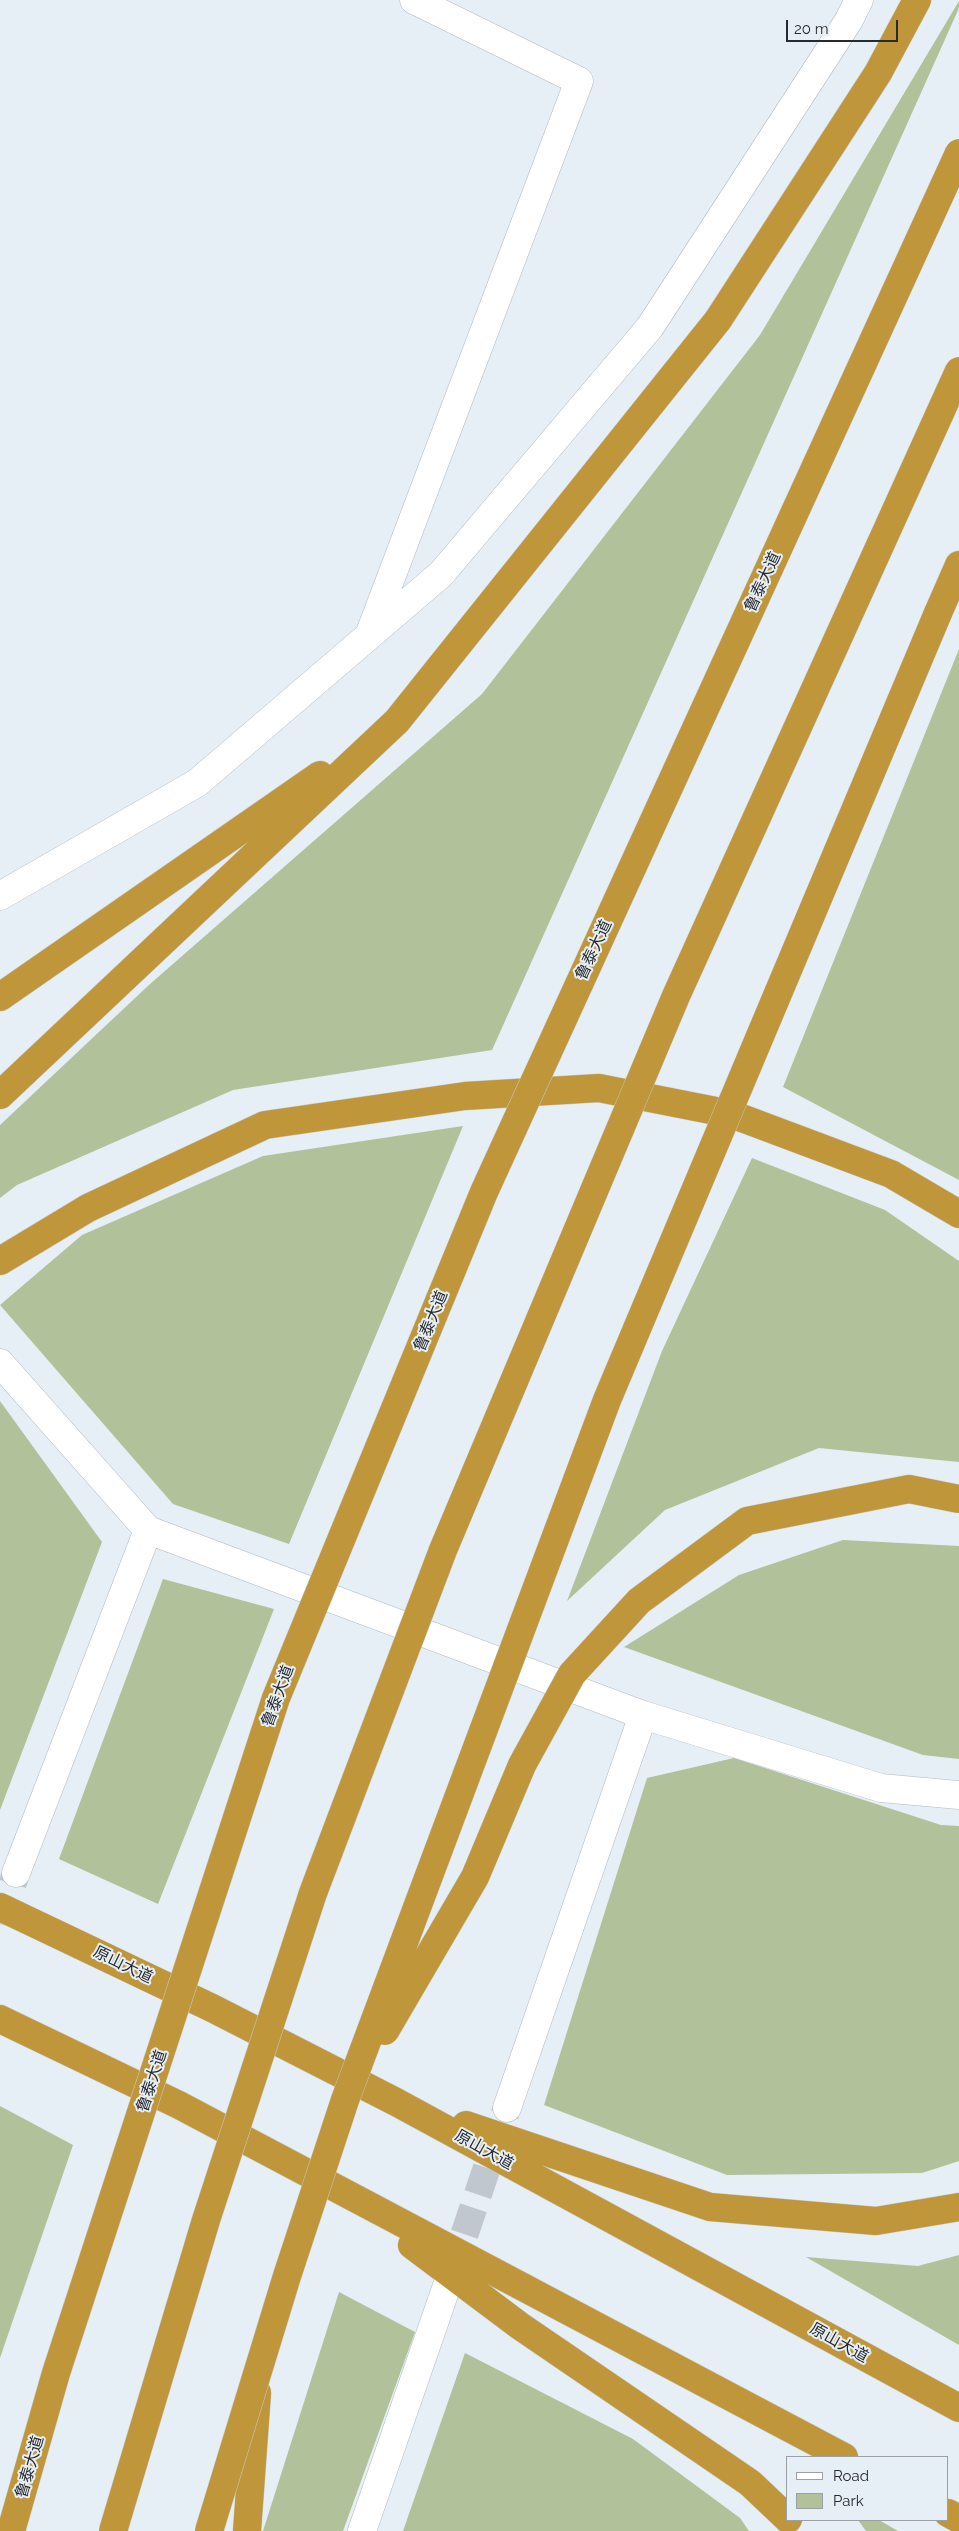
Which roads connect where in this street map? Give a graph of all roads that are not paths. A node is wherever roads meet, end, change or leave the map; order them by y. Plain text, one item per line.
1 (414, 0) edge
2 (859, 0) edge
3 (917, 0) edge
4 (959, 153) edge
5 (959, 371) edge
6 (959, 565) edge
7 (369, 636) junction
8 (397, 721) junction
9 (0, 896) edge
10 (0, 997) edge
11 (0, 1095) edge
12 (959, 1214) edge
13 (0, 1261) edge
14 (0, 1363) edge
15 (959, 1499) edge
16 (148, 1530) junction
17 (644, 1715) junction
18 (959, 1796) edge
19 (16, 1873) tunnel mouth
20 (0, 1907) edge
21 (0, 2019) edge
22 (345, 2100) junction
23 (396, 2102) junction
24 (507, 2108) tunnel mouth
25 (341, 2192) junction
26 (959, 2208) edge
27 (451, 2274) junction
28 (258, 2376) junction
29 (959, 2408) edge
30 (842, 2456) edge
31 (786, 2517) edge
32 (790, 2521) edge
33 (11, 2531) edge
34 (113, 2531) edge
35 (209, 2531) edge
36 (247, 2531) edge
37 (362, 2531) edge
38 (800, 2531) edge

1 - 7 street
2 - 7 street
3 - 8 highway
4 - 33 highway, 鲁泰大道, bridge
5 - 34 highway, bridge
6 - 22 highway, bridge
7 - 9 street
8 - 10 highway
8 - 11 highway
12 - 13 highway
14 - 16 street
15 - 22 highway, bridge
16 - 17 street
16 - 19 street
17 - 18 street
17 - 24 street
20 - 23 highway, 原山大道
21 - 25 highway
22 - 28 highway, bridge
23 - 26 highway
23 - 29 highway, 原山大道
25 - 27 highway
25 - 30 highway
27 - 31 highway
27 - 37 street
28 - 35 highway, bridge
28 - 36 highway
32 - 38 highway

